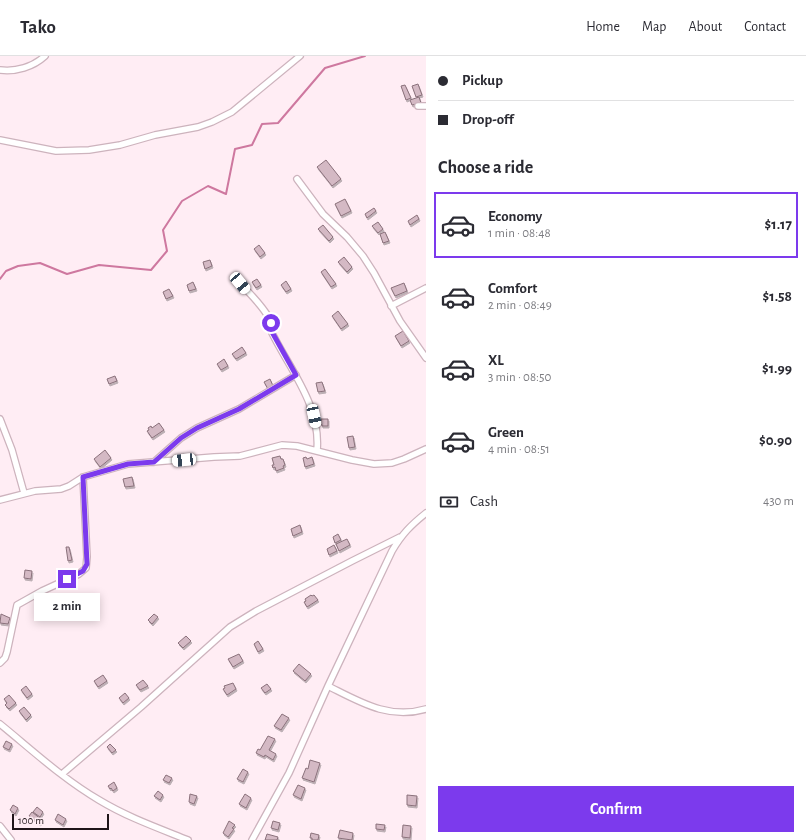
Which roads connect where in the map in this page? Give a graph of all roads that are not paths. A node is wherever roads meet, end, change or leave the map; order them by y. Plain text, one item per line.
1 (45, 56) edge
2 (300, 56) edge
3 (0, 70) edge
4 (418, 106) dead end
5 (426, 106) edge
6 (0, 140) edge
7 (297, 179) dead end
8 (240, 283) dead end
9 (426, 288) edge
10 (391, 306) junction
11 (426, 358) edge
12 (296, 375) junction
13 (0, 419) edge
14 (426, 450) edge
15 (317, 451) junction
16 (154, 462) junction
17 (83, 477) junction
18 (24, 494) junction
19 (0, 500) edge
20 (426, 513) edge
21 (400, 537) junction
22 (0, 663) edge
23 (328, 686) junction
24 (426, 709) edge
25 (0, 724) edge
26 (62, 774) junction
27 (0, 826) edge
28 (11, 840) edge
29 (188, 840) edge
30 (252, 840) edge

1 - 3 street
2 - 6 street
4 - 5 street
7 - 10 street
8 - 12 street
9 - 10 street
10 - 11 street
12 - 15 street
12 - 16 street
13 - 18 street
14 - 15 street
15 - 16 street
16 - 17 street
17 - 18 street
17 - 22 street
18 - 19 street
20 - 21 street
21 - 23 street
21 - 26 street
23 - 24 street
23 - 30 street
25 - 26 street
26 - 29 street
27 - 28 street

